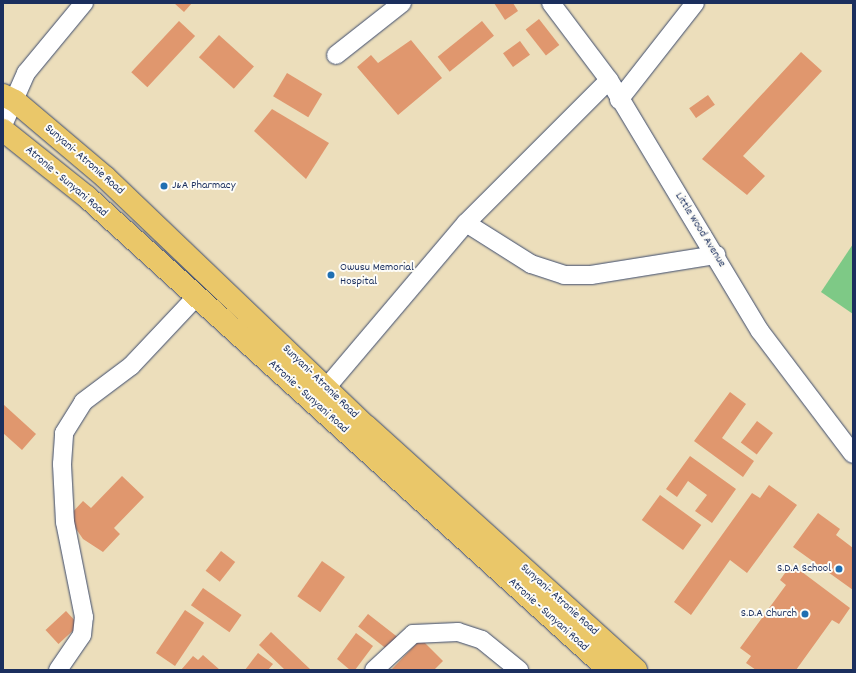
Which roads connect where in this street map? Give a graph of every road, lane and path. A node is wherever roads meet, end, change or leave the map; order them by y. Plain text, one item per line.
1 (84, 3) edge
2 (402, 3) edge
3 (551, 3) edge
4 (695, 3) edge
5 (336, 55) dead end
6 (609, 80) junction
7 (9, 98) edge
8 (619, 100) junction
9 (3, 125) edge
10 (3, 130) edge
11 (466, 223) junction
12 (716, 255) junction
13 (197, 296) junction
14 (326, 388) junction
15 (853, 454) edge
16 (58, 670) edge
17 (374, 670) edge
18 (519, 670) edge
19 (609, 670) edge
20 (636, 670) edge

1 - 7 street
2 - 5 street
3 - 6 street, Little Wood Avenue
4 - 8 street
6 - 8 street, Little Wood Avenue
6 - 11 street
7 - 9 street
7 - 14 highway, Sunyani- Atronie Road
8 - 12 street, Little Wood Avenue
10 - 13 highway, Atronie - Sunyani Road
11 - 12 street
11 - 14 street
12 - 15 street, Little Wood Avenue
13 - 16 street
13 - 19 highway, Atronie - Sunyani Road
14 - 20 highway, Sunyani- Atronie Road
17 - 18 street

